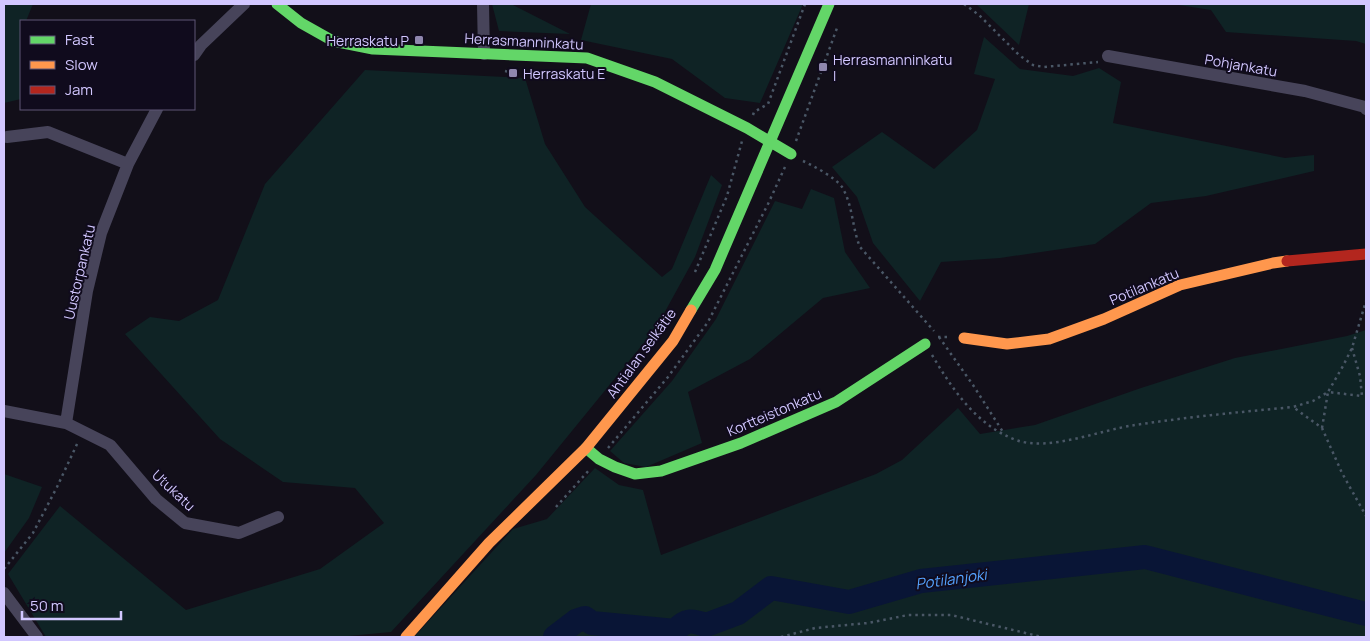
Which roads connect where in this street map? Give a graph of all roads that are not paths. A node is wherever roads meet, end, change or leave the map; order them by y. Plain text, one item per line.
1 (244, 4) edge
2 (277, 4) edge
3 (483, 4) edge
4 (829, 4) edge
5 (195, 53) edge
6 (484, 54) junction
7 (1108, 56) road end
8 (1366, 109) edge
9 (156, 110) edge
10 (7, 137) dead end
11 (770, 141) junction
12 (791, 154) road end
13 (128, 164) junction
14 (1366, 254) edge
15 (964, 338) road end
16 (925, 344) road end
17 (4, 411) edge
18 (66, 423) junction
19 (586, 448) junction
20 (278, 517) dead end
21 (4, 593) edge
22 (37, 637) edge
23 (406, 637) edge

1 - 5 street
2 - 6 street, Herrasmanninkatu
3 - 6 street
4 - 11 street, Ahtialan selkätie
6 - 11 street, Herrasmanninkatu
7 - 8 street, Pohjankatu
9 - 13 street, Uustorpankatu
10 - 13 street
11 - 12 street, Herrasmanninkatu
11 - 19 street, Ahtialan selkätie
13 - 18 street, Uustorpankatu
14 - 15 street, Potilankatu
16 - 19 street, Kortteistonkatu
17 - 18 street, Utukatu
18 - 20 street, Utukatu
19 - 23 street, Ahtialan selkätie
21 - 22 street

